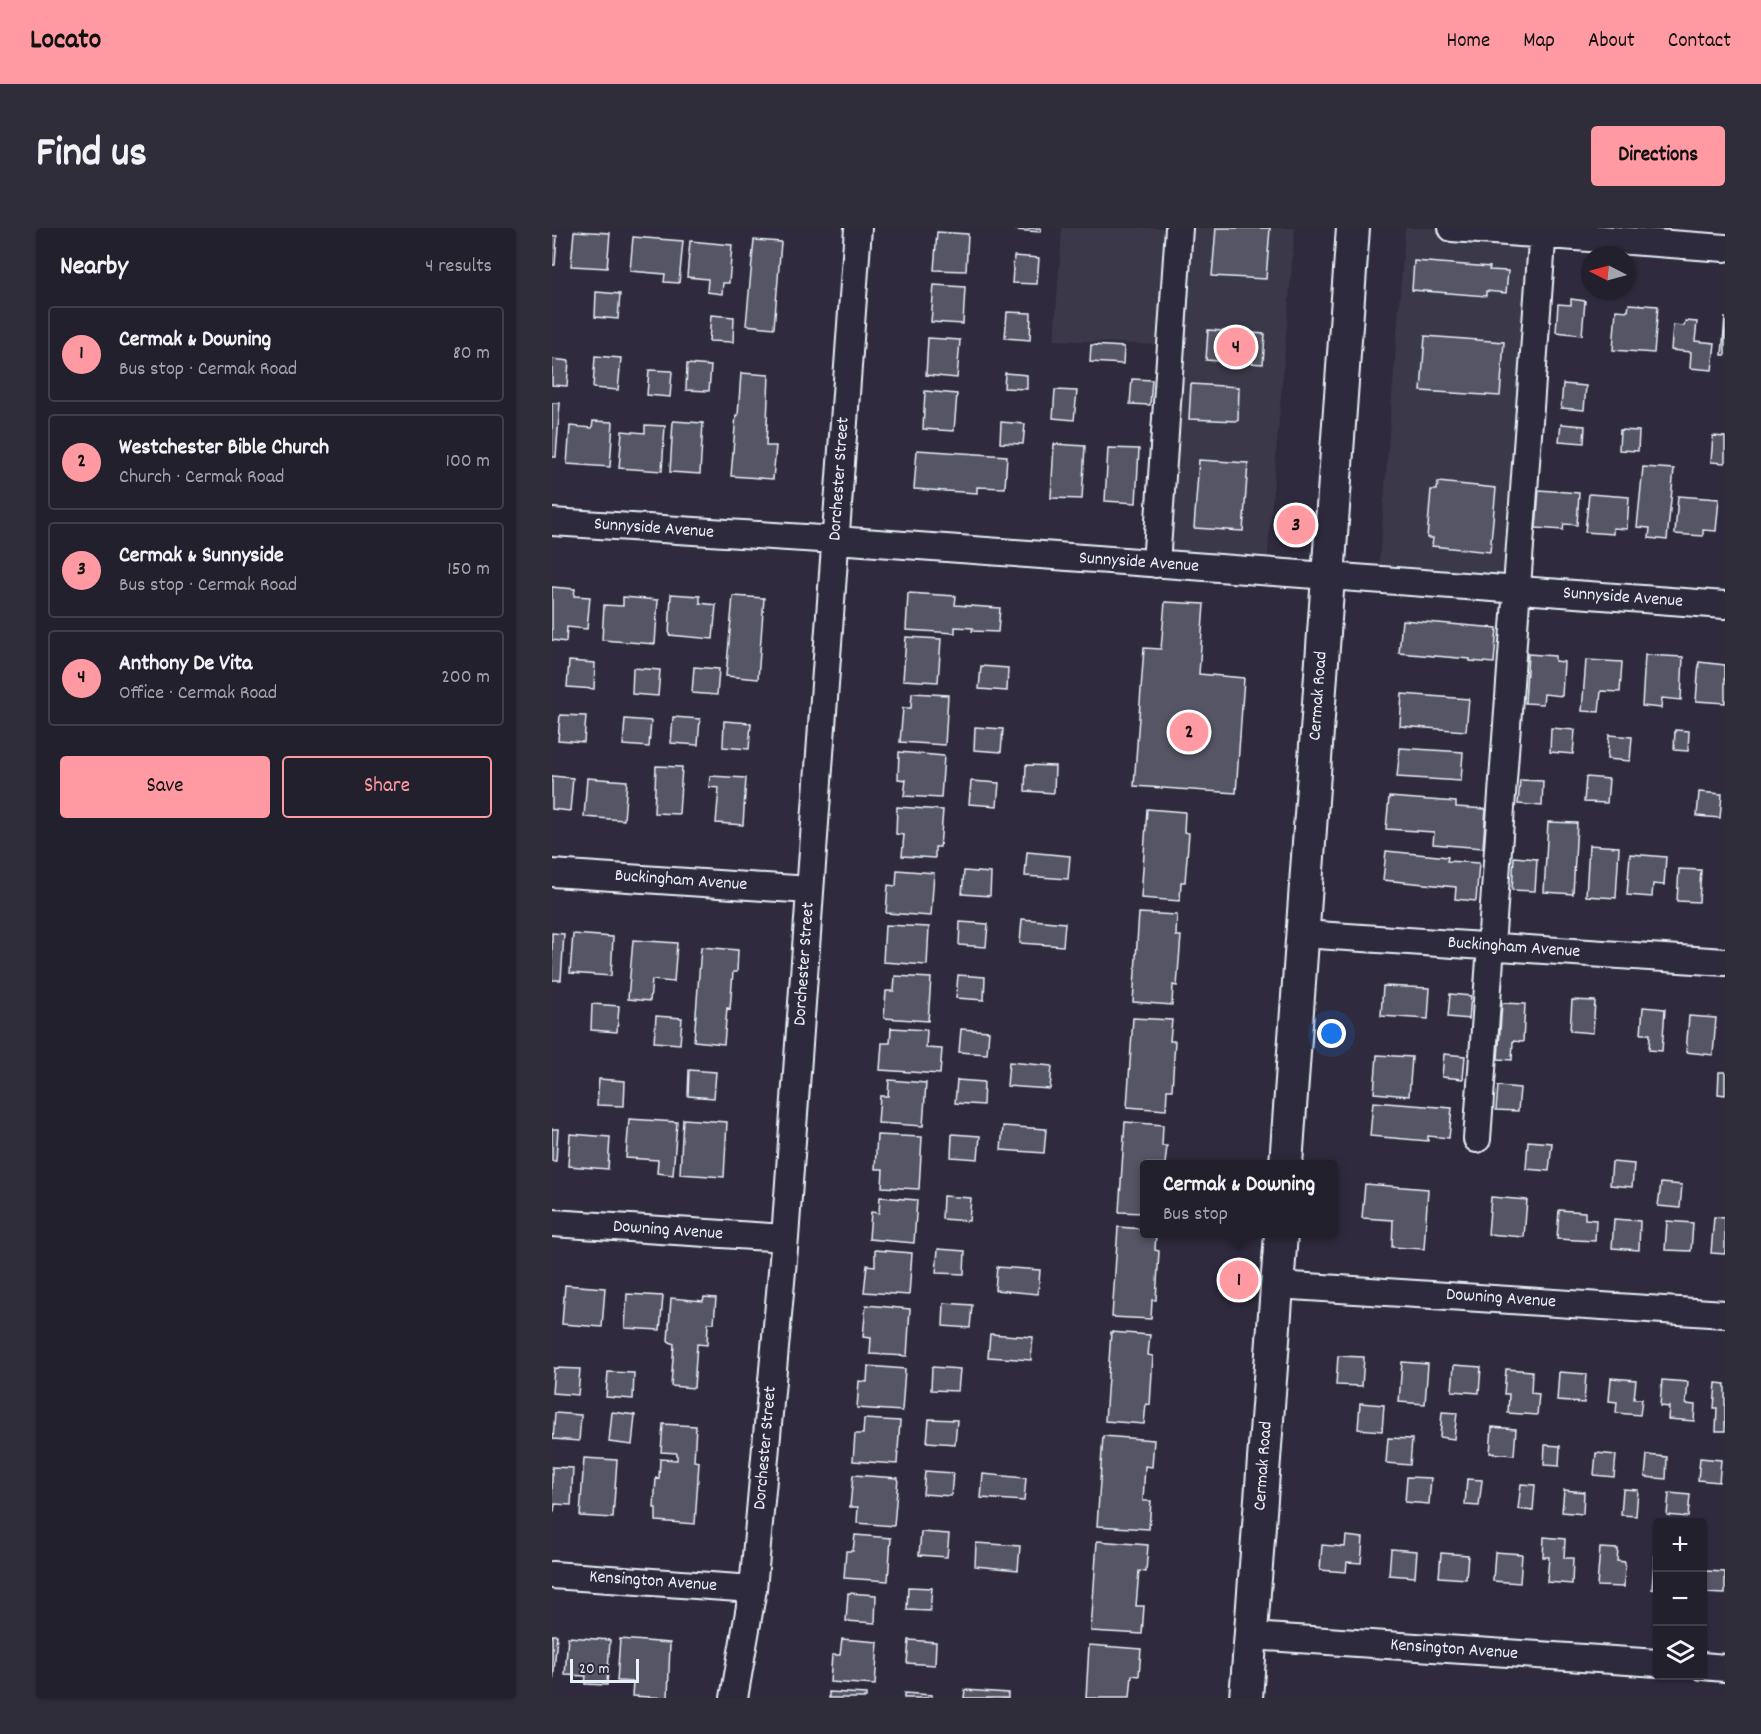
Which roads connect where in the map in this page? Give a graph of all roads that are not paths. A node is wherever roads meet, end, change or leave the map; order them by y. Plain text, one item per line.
1 (858, 228) edge
2 (1179, 228) edge
3 (1353, 228) edge
4 (1452, 228) edge
5 (1543, 231) edge
6 (1725, 248) edge
7 (552, 522) edge
8 (836, 540) junction
9 (1156, 564) junction
10 (1328, 577) junction
11 (1517, 590) junction
12 (1725, 605) edge
13 (552, 873) edge
14 (810, 890) junction
15 (1302, 934) junction
16 (1491, 947) junction
17 (1725, 962) edge
18 (1477, 1139) dead end
19 (1286, 1160) edge
20 (552, 1223) edge
21 (785, 1238) junction
22 (1281, 1238) edge
23 (1277, 1285) junction
24 (1725, 1314) edge
25 (552, 1575) edge
26 (753, 1589) junction
27 (1251, 1636) junction
28 (1653, 1663) edge
29 (1707, 1666) edge
30 (1725, 1668) edge
31 (734, 1698) edge
32 (1246, 1698) edge

1 - 8 street, Dorchester Street
2 - 9 street
3 - 10 main road, Cermak Road
4 - 5 street
5 - 6 street
5 - 11 street
7 - 8 street, Sunnyside Avenue
8 - 9 street, Sunnyside Avenue
8 - 14 street, Dorchester Street
9 - 10 street, Sunnyside Avenue
10 - 11 street, Sunnyside Avenue
10 - 15 main road, Cermak Road
11 - 12 street, Sunnyside Avenue
11 - 16 street
13 - 14 street, Buckingham Avenue
14 - 21 street, Dorchester Street
15 - 16 street, Buckingham Avenue
15 - 19 main road, Cermak Road
16 - 17 street, Buckingham Avenue
16 - 18 street
20 - 21 street, Downing Avenue
21 - 26 street, Dorchester Street
22 - 23 main road, Cermak Road
23 - 24 street, Downing Avenue
23 - 27 main road, Cermak Road
25 - 26 street, Kensington Avenue
26 - 31 street, Dorchester Street
27 - 28 street, Kensington Avenue
27 - 32 main road, Cermak Road
29 - 30 street

